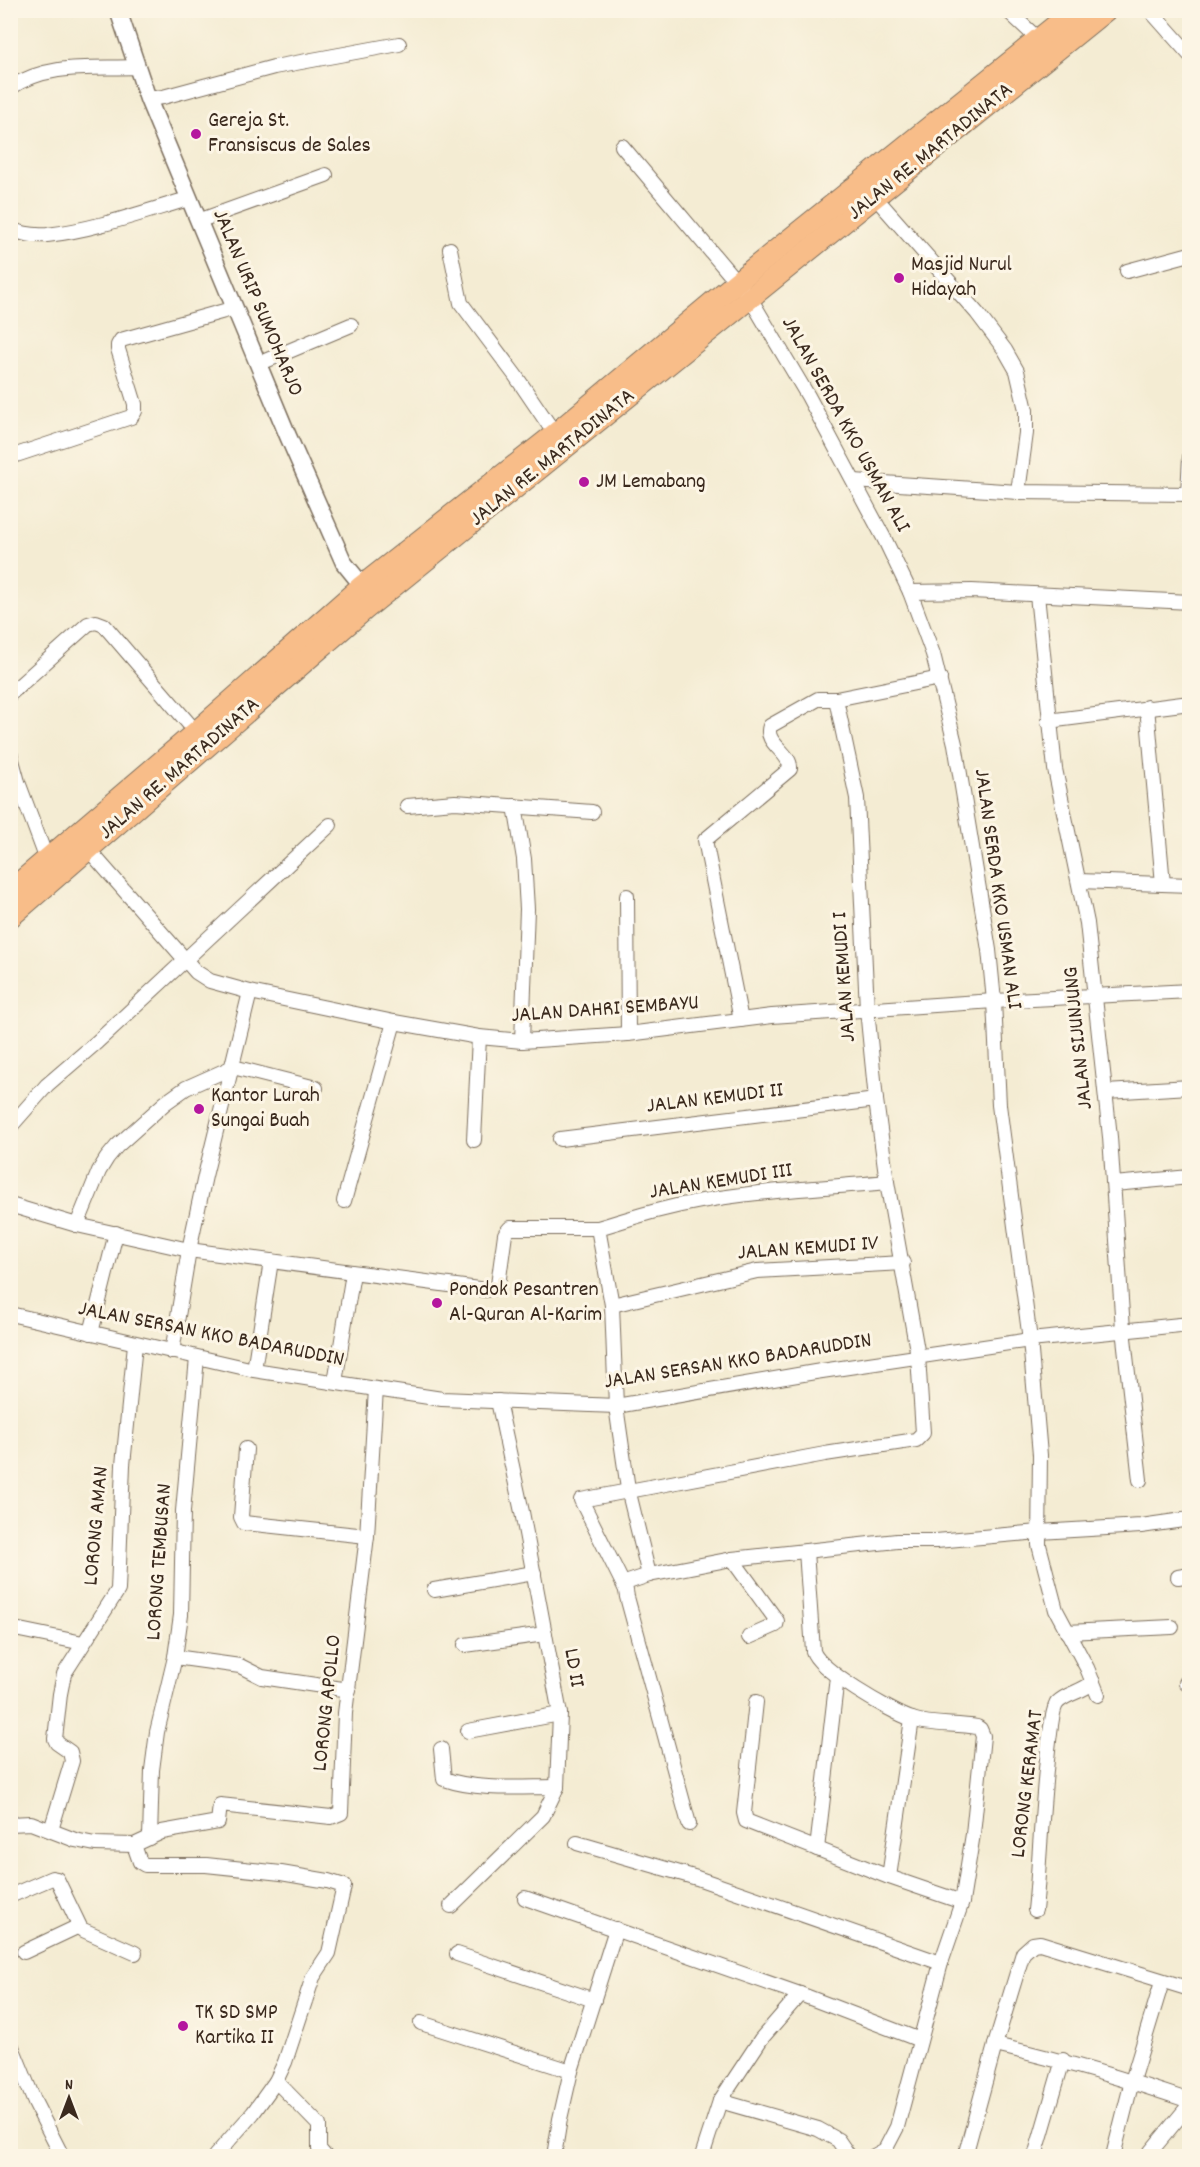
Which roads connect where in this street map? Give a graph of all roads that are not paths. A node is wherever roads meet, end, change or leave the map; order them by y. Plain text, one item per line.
1 (118, 10) edge
2 (1007, 10) edge
3 (1075, 10) edge
4 (1106, 10) edge
5 (1150, 10) edge
6 (1039, 40) junction
7 (399, 44) dead end
8 (1190, 55) edge
9 (136, 67) junction
10 (10, 88) edge
11 (148, 99) junction
12 (622, 146) dead end
13 (326, 175) dead end
14 (875, 197) junction
15 (188, 200) junction
16 (198, 222) junction
17 (10, 229) edge
18 (450, 249) dead end
19 (1190, 254) edge
20 (1127, 271) dead end
21 (744, 289) junction
22 (235, 308) junction
23 (351, 325) dead end
24 (258, 364) junction
25 (555, 434) junction
26 (1190, 456) edge
27 (10, 457) edge
28 (854, 481) junction
29 (1018, 492) junction
30 (1189, 494) edge
31 (910, 591) junction
32 (369, 594) junction
33 (1037, 595) junction
34 (1190, 602) edge
35 (940, 678) junction
36 (10, 694) edge
37 (836, 699) junction
38 (1190, 703) edge
39 (1147, 707) junction
40 (1048, 721) junction
41 (196, 732) junction
42 (10, 753) edge
43 (407, 806) dead end
44 (515, 806) junction
45 (592, 812) dead end
46 (330, 825) dead end
47 (82, 842) junction
48 (47, 860) junction
49 (1079, 881) junction
50 (1163, 884) junction
51 (1190, 885) edge
52 (10, 891) edge
53 (627, 896) dead end
54 (10, 917) edge
55 (186, 960) junction
56 (1190, 991) edge
57 (250, 992) junction
58 (1095, 996) junction
59 (994, 1001) junction
60 (867, 1009) junction
61 (741, 1020) junction
62 (394, 1022) junction
63 (628, 1034) junction
64 (479, 1037) junction
65 (522, 1041) junction
66 (233, 1067) junction
67 (1190, 1087) edge
68 (316, 1088) dead end
69 (1106, 1092) junction
70 (876, 1100) junction
71 (10, 1127) edge
72 (560, 1139) dead end
73 (474, 1140) dead end
74 (1190, 1177) edge
75 (887, 1182) junction
76 (1114, 1184) junction
77 (344, 1201) dead end
78 (10, 1205) edge
79 (77, 1225) junction
80 (598, 1228) junction
81 (116, 1233) junction
82 (189, 1250) junction
83 (271, 1262) junction
84 (903, 1263) junction
85 (353, 1273) junction
86 (612, 1305) junction
87 (10, 1314) edge
88 (1190, 1324) edge
89 (1123, 1329) junction
90 (91, 1333) junction
91 (1030, 1340) junction
92 (135, 1344) junction
93 (172, 1352) junction
94 (918, 1356) junction
95 (197, 1358) junction
96 (254, 1370) junction
97 (335, 1382) junction
98 (376, 1389) junction
99 (498, 1401) junction
100 (616, 1406) junction
101 (246, 1449) dead end
102 (1140, 1480) dead end
103 (628, 1489) junction
104 (1190, 1518) edge
105 (1039, 1532) junction
106 (367, 1536) junction
107 (806, 1551) junction
108 (732, 1559) junction
109 (534, 1573) junction
110 (649, 1575) junction
111 (625, 1588) junction
112 (434, 1590) dead end
113 (1172, 1627) dead end
114 (10, 1628) edge
115 (1067, 1632) junction
116 (545, 1634) junction
117 (749, 1636) dead end
118 (83, 1642) junction
119 (465, 1644) dead end
120 (175, 1657) junction
121 (837, 1677) junction
122 (349, 1690) junction
123 (756, 1702) dead end
124 (560, 1714) junction
125 (912, 1719) junction
126 (468, 1731) dead end
127 (441, 1749) dead end
128 (557, 1787) junction
129 (10, 1824) edge
130 (689, 1824) dead end
131 (51, 1830) junction
132 (150, 1838) junction
133 (578, 1843) dead end
134 (134, 1845) junction
135 (817, 1849) junction
136 (889, 1877) junction
137 (10, 1896) edge
138 (525, 1898) dead end
139 (962, 1902) junction
140 (451, 1906) dead end
141 (1035, 1910) dead end
142 (79, 1926) junction
143 (616, 1929) junction
144 (24, 1952) dead end
145 (135, 1953) dead end
146 (457, 1954) dead end
147 (941, 1963) junction
148 (1162, 1982) junction
149 (1190, 1989) edge
150 (800, 1994) junction
151 (594, 2000) junction
152 (421, 2023) dead end
153 (920, 2040) junction
154 (10, 2042) edge
155 (995, 2045) junction
156 (1062, 2060) junction
157 (16, 2071) edge
158 (572, 2071) junction
159 (276, 2081) junction
160 (1132, 2081) junction
161 (720, 2101) junction
162 (1190, 2103) edge
163 (881, 2154) edge
164 (62, 2157) edge
165 (215, 2157) edge
166 (325, 2157) edge
167 (554, 2157) edge
168 (702, 2157) edge
169 (849, 2157) edge
170 (965, 2157) edge
171 (1035, 2157) edge
172 (1113, 2157) edge
173 (1147, 2157) edge

1 - 9 street, JALAN URIP SUMOHARJO
2 - 6 street
3 - 6 highway
4 - 14 highway, JALAN RE. MARTADINATA
5 - 8 street
6 - 21 highway
7 - 11 street
9 - 10 street
9 - 11 street, JALAN URIP SUMOHARJO
11 - 15 street, JALAN URIP SUMOHARJO
12 - 21 street, JALAN SERDA KKO USMAN ALI
13 - 16 street
14 - 21 highway, JALAN RE. MARTADINATA
14 - 29 street
15 - 16 street, JALAN URIP SUMOHARJO
15 - 17 street
16 - 22 street, JALAN URIP SUMOHARJO
18 - 25 street
19 - 20 street
21 - 25 highway
21 - 28 street, JALAN SERDA KKO USMAN ALI
21 - 32 highway, JALAN RE. MARTADINATA
22 - 24 street, JALAN URIP SUMOHARJO
22 - 27 street
23 - 24 street
24 - 32 street, JALAN URIP SUMOHARJO
25 - 32 highway
26 - 30 street
28 - 29 street
28 - 31 street, JALAN SERDA KKO USMAN ALI
29 - 30 street
31 - 33 street
31 - 35 street, JALAN SERDA KKO USMAN ALI
32 - 41 highway
32 - 47 highway, JALAN RE. MARTADINATA
33 - 34 street
33 - 40 street, JALAN SIJUNJUNG
35 - 37 street
35 - 59 street, JALAN SERDA KKO USMAN ALI
36 - 41 street
37 - 60 street, JALAN KEMUDI I
37 - 61 street
38 - 39 street
39 - 40 street
39 - 50 street
40 - 49 street, JALAN SIJUNJUNG
41 - 47 highway
42 - 48 street
43 - 44 street
44 - 45 street
44 - 65 street
46 - 55 street
47 - 48 highway
47 - 54 highway, JALAN RE. MARTADINATA
47 - 55 street, JALAN DAHRI SEMBAYU
48 - 52 highway
49 - 50 street
49 - 58 street, JALAN SIJUNJUNG
50 - 51 street
53 - 63 street
55 - 57 street, JALAN DAHRI SEMBAYU
55 - 71 street
56 - 58 street, JALAN DAHRI SEMBAYU
57 - 62 street, JALAN DAHRI SEMBAYU
57 - 66 street
58 - 59 street, JALAN DAHRI SEMBAYU
58 - 69 street, JALAN SIJUNJUNG
59 - 60 street, JALAN DAHRI SEMBAYU
59 - 91 street, JALAN SERDA KKO USMAN ALI
60 - 61 street, JALAN DAHRI SEMBAYU
60 - 70 street, JALAN KEMUDI I
61 - 63 street, JALAN DAHRI SEMBAYU
62 - 64 street, JALAN DAHRI SEMBAYU
62 - 77 street
63 - 65 street, JALAN DAHRI SEMBAYU
64 - 65 street, JALAN DAHRI SEMBAYU
64 - 73 street
66 - 68 street
66 - 79 street
66 - 82 street
67 - 69 street
69 - 76 street, JALAN SIJUNJUNG
70 - 72 street, JALAN KEMUDI II
70 - 75 street, JALAN KEMUDI I
74 - 76 street
75 - 80 street, JALAN KEMUDI III
75 - 84 street, JALAN KEMUDI I
76 - 89 street, JALAN SIJUNJUNG
78 - 79 street
79 - 81 street
80 - 85 street, JALAN KEMUDI III
80 - 86 street
81 - 82 street
81 - 90 street
82 - 83 street
82 - 93 street
83 - 85 street
83 - 96 street
84 - 86 street, JALAN KEMUDI IV
84 - 94 street, JALAN KEMUDI I
85 - 97 street
86 - 100 street
87 - 90 street, JALAN SERSAN KKO BADARUDDIN
88 - 89 street, JALAN SERSAN KKO BADARUDDIN
89 - 91 street, JALAN SERSAN KKO BADARUDDIN
89 - 102 street, JALAN SIJUNJUNG
90 - 92 street, JALAN SERSAN KKO BADARUDDIN
91 - 94 street, JALAN SERSAN KKO BADARUDDIN
91 - 105 street, JALAN SERDA KKO USMAN ALI
92 - 93 street, JALAN SERSAN KKO BADARUDDIN
92 - 118 street, LORONG AMAN
93 - 95 street, JALAN SERSAN KKO BADARUDDIN
94 - 100 street, JALAN SERSAN KKO BADARUDDIN
94 - 103 street, JALAN KEMUDI I
95 - 96 street, JALAN SERSAN KKO BADARUDDIN
95 - 120 street, LORONG TEMBUSAN
96 - 97 street, JALAN SERSAN KKO BADARUDDIN
97 - 98 street, JALAN SERSAN KKO BADARUDDIN
98 - 99 street, JALAN SERSAN KKO BADARUDDIN
98 - 106 street, LORONG APOLLO
99 - 100 street, JALAN SERSAN KKO BADARUDDIN
99 - 109 street, LD II
100 - 103 street
101 - 106 street
103 - 110 street
103 - 111 street
104 - 105 street
105 - 107 street
105 - 115 street, LORONG KERAMAT
106 - 122 street, LORONG APOLLO
107 - 108 street
107 - 121 street
108 - 110 street
108 - 117 street
109 - 112 street
109 - 116 street, LD II
110 - 111 street
111 - 130 street
113 - 115 street
114 - 118 street
115 - 141 street, LORONG KERAMAT
116 - 119 street
116 - 124 street, LD II
118 - 131 street, LORONG AMAN
120 - 122 street
120 - 132 street, LORONG TEMBUSAN
121 - 125 street
121 - 135 street
122 - 132 street, LORONG APOLLO
123 - 135 street
124 - 126 street
124 - 128 street, LD II
125 - 136 street
125 - 139 street
127 - 128 street
128 - 140 street, LD II
129 - 131 street
131 - 134 street
132 - 134 street
133 - 147 street
134 - 159 street
135 - 136 street
136 - 139 street
137 - 142 street
138 - 143 street
139 - 147 street
142 - 144 street
142 - 145 street
143 - 150 street
143 - 151 street
146 - 151 street
147 - 153 street
148 - 149 street
148 - 155 street
148 - 160 street
150 - 153 street
150 - 161 street
151 - 158 street
152 - 158 street
153 - 163 street
154 - 157 street
155 - 156 street
155 - 170 street
156 - 160 street
156 - 171 street
157 - 164 street
158 - 167 street
159 - 165 street
159 - 166 street
160 - 162 street
160 - 172 street
161 - 168 street
161 - 169 street
162 - 173 street

